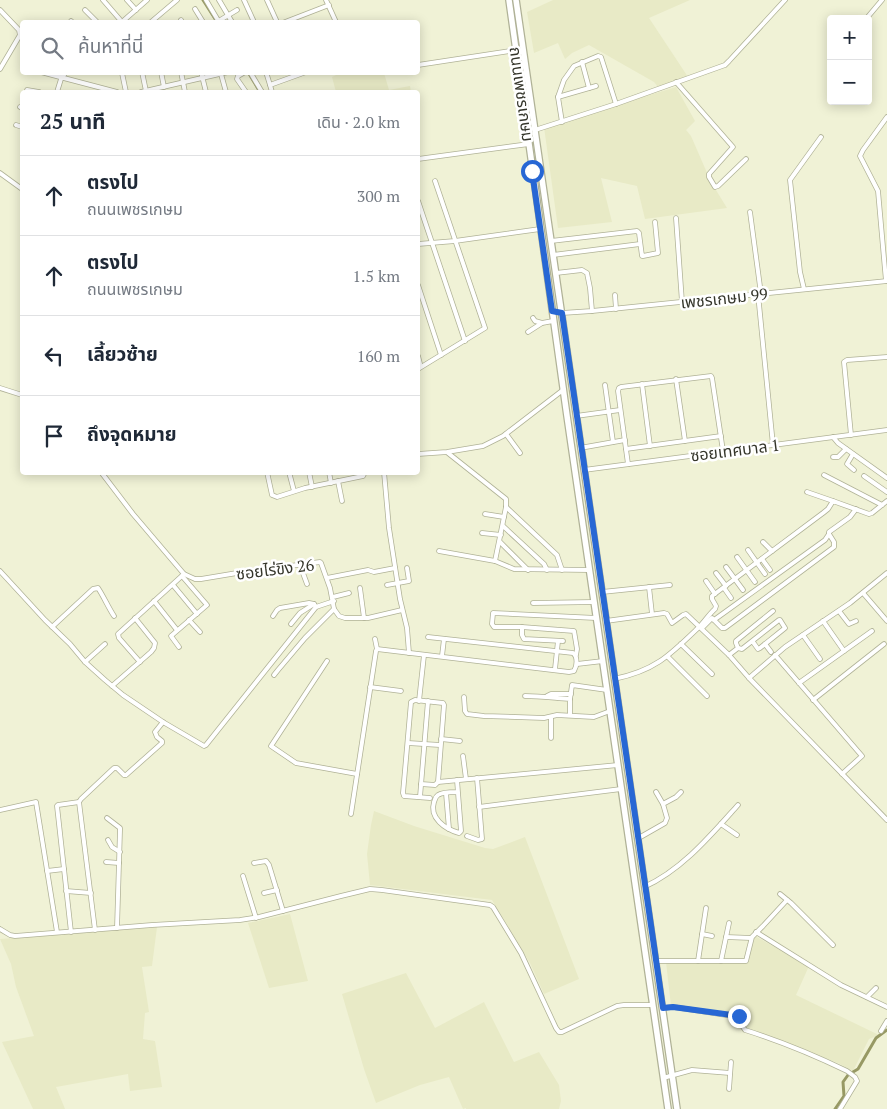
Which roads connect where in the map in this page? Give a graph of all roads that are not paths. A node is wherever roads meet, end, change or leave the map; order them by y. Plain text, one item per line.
1 (103, 0) edge
2 (127, 0) edge
3 (147, 0) edge
4 (177, 0) edge
5 (206, 0) edge
6 (218, 0) edge
7 (244, 0) edge
8 (274, 0) edge
9 (326, 0) edge
10 (509, 0) edge
11 (785, 0) edge
12 (882, 0) edge
13 (267, 1) edge
14 (516, 1) edge
15 (328, 5) junction
16 (195, 8) dead end
17 (0, 10) edge
18 (85, 10) dead end
19 (136, 10) junction
20 (237, 10) dead end
21 (869, 15) edge
22 (228, 16) junction
23 (95, 20) edge
24 (120, 20) edge
25 (124, 20) edge
26 (153, 20) edge
27 (202, 20) edge
28 (217, 20) edge
29 (221, 20) edge
30 (231, 20) edge
31 (253, 20) edge
32 (276, 20) edge
33 (290, 20) edge
34 (335, 20) edge
35 (516, 50) junction
36 (582, 62) junction
37 (420, 65) edge
38 (0, 69) edge
39 (52, 75) edge
40 (64, 75) edge
41 (122, 75) edge
42 (143, 75) edge
43 (162, 75) edge
44 (182, 75) edge
45 (202, 75) edge
46 (217, 75) edge
47 (221, 75) edge
48 (240, 75) edge
49 (252, 75) edge
50 (267, 75) edge
51 (296, 75) edge
52 (62, 78) junction
53 (203, 79) junction
54 (676, 82) junction
55 (183, 83) junction
56 (270, 85) junction
57 (596, 86) dead end
58 (164, 87) junction
59 (589, 88) junction
60 (156, 89) joint
61 (58, 90) edge
62 (109, 90) edge
63 (126, 90) edge
64 (146, 90) edge
65 (151, 90) edge
66 (185, 90) edge
67 (206, 90) edge
68 (225, 90) edge
69 (245, 90) edge
70 (261, 90) edge
71 (271, 90) edge
72 (558, 97) junction
73 (616, 104) junction
74 (887, 117) edge
75 (562, 122) junction
76 (16, 125) dead end
77 (20, 126) edge
78 (536, 130) junction
79 (821, 137) dead end
80 (529, 144) junction
81 (420, 159) edge
82 (746, 159) dead end
83 (0, 173) edge
84 (435, 181) dead end
85 (20, 188) edge
86 (420, 212) edge
87 (750, 212) dead end
88 (676, 218) dead end
89 (655, 222) dead end
90 (881, 226) junction
91 (887, 226) edge
92 (540, 229) junction
93 (455, 241) junction
94 (551, 241) junction
95 (432, 243) junction
96 (420, 244) edge
97 (640, 244) junction
98 (553, 254) junction
99 (556, 273) junction
100 (887, 281) edge
101 (804, 289) junction
102 (420, 291) edge
103 (760, 294) junction
104 (615, 295) dead end
105 (560, 302) junction
106 (682, 302) junction
107 (551, 304) junction
108 (616, 309) junction
109 (552, 311) junction
110 (592, 312) junction
111 (562, 313) junction
112 (533, 318) dead end
113 (553, 321) junction
114 (542, 324) junction
115 (528, 332) dead end
116 (465, 341) junction
117 (442, 354) junction
118 (887, 357) edge
119 (420, 368) edge
120 (676, 379) junction
121 (642, 384) junction
122 (605, 385) dead end
123 (0, 388) edge
124 (563, 390) junction
125 (20, 395) edge
126 (620, 410) junction
127 (608, 411) junction
128 (576, 416) junction
129 (887, 430) edge
130 (506, 434) junction
131 (851, 435) junction
132 (721, 436) junction
133 (832, 437) junction
134 (625, 440) junction
135 (685, 441) junction
136 (612, 442) junction
137 (773, 445) junction
138 (650, 446) junction
139 (580, 448) junction
140 (626, 449) junction
141 (846, 449) junction
142 (723, 451) junction
143 (447, 452) junction
144 (520, 453) dead end
145 (420, 454) edge
146 (853, 454) junction
147 (833, 457) dead end
148 (628, 464) junction
149 (584, 470) junction
150 (854, 470) dead end
151 (103, 475) edge
152 (268, 475) edge
153 (290, 475) edge
154 (310, 475) edge
155 (330, 475) edge
156 (348, 475) edge
157 (364, 475) edge
158 (384, 475) edge
159 (824, 475) dead end
160 (864, 476) dead end
161 (887, 478) edge
162 (349, 479) junction
163 (338, 482) junction
164 (331, 483) junction
165 (312, 487) junction
166 (294, 491) junction
167 (807, 492) dead end
168 (887, 492) edge
169 (342, 500) dead end
170 (833, 501) junction
171 (887, 501) edge
172 (882, 505) junction
173 (506, 507) junction
174 (856, 509) junction
175 (485, 514) dead end
176 (504, 517) junction
177 (503, 526) junction
178 (482, 533) dead end
179 (501, 534) junction
180 (829, 534) junction
181 (500, 542) junction
182 (763, 542) dead end
183 (748, 550) dead end
184 (440, 551) dead end
185 (772, 551) junction
186 (737, 557) dead end
187 (762, 559) junction
188 (495, 561) junction
189 (757, 563) junction
190 (300, 565) junction
191 (726, 567) dead end
192 (395, 568) junction
193 (408, 568) dead end
194 (0, 570) edge
195 (528, 570) junction
196 (547, 570) junction
197 (562, 570) junction
198 (589, 570) junction
199 (770, 570) dead end
200 (747, 571) junction
201 (716, 573) dead end
202 (887, 573) edge
203 (765, 574) dead end
204 (183, 575) junction
205 (327, 578) junction
206 (735, 579) junction
207 (706, 581) dead end
208 (755, 582) dead end
209 (398, 583) junction
210 (307, 584) dead end
211 (173, 585) junction
212 (387, 585) dead end
213 (670, 585) dead end
214 (649, 587) junction
215 (725, 587) junction
216 (360, 588) dead end
217 (743, 590) dead end
218 (602, 592) junction
219 (349, 593) dead end
220 (715, 594) junction
221 (863, 594) junction
222 (731, 598) dead end
223 (333, 599) junction
224 (154, 601) junction
225 (594, 602) junction
226 (533, 603) dead end
227 (315, 605) junction
228 (334, 609) junction
229 (402, 610) junction
230 (839, 610) junction
231 (773, 611) dead end
232 (197, 614) junction
233 (652, 614) junction
234 (114, 616) dead end
235 (273, 616) dead end
236 (135, 618) junction
237 (364, 618) junction
238 (596, 618) junction
239 (189, 620) junction
240 (714, 620) junction
241 (606, 621) junction
242 (823, 621) junction
243 (856, 621) dead end
244 (887, 621) edge
245 (290, 624) dead end
246 (52, 627) junction
247 (522, 627) junction
248 (700, 628) junction
249 (177, 630) junction
250 (872, 631) dead end
251 (200, 632) dead end
252 (803, 635) junction
253 (428, 637) dead end
254 (444, 639) junction
255 (375, 640) dead end
256 (753, 642) junction
257 (105, 644) dead end
258 (681, 644) junction
259 (765, 644) junction
260 (884, 644) dead end
261 (179, 647) dead end
262 (738, 648) junction
263 (377, 649) junction
264 (557, 651) junction
265 (844, 651) junction
266 (771, 652) dead end
267 (409, 653) junction
268 (424, 655) junction
269 (576, 655) junction
270 (442, 656) junction
271 (728, 656) junction
272 (774, 656) junction
273 (668, 657) junction
274 (820, 659) dead end
275 (326, 661) dead end
276 (603, 661) junction
277 (85, 662) junction
278 (140, 662) junction
279 (577, 664) junction
280 (555, 669) junction
281 (712, 674) dead end
282 (274, 675) dead end
283 (749, 678) junction
284 (614, 679) junction
285 (799, 683) junction
286 (112, 686) junction
287 (370, 687) junction
288 (607, 690) junction
289 (401, 691) dead end
290 (571, 694) junction
291 (525, 696) dead end
292 (547, 696) junction
293 (707, 696) dead end
294 (464, 697) dead end
295 (570, 699) junction
296 (419, 700) junction
297 (813, 700) junction
298 (428, 701) junction
299 (610, 711) junction
300 (570, 715) junction
301 (551, 717) junction
302 (162, 724) junction
303 (551, 738) dead end
304 (441, 739) junction
305 (460, 741) dead end
306 (408, 743) junction
307 (424, 744) junction
308 (440, 745) junction
309 (463, 756) dead end
310 (618, 765) junction
311 (357, 774) junction
312 (842, 774) junction
313 (476, 778) junction
314 (466, 779) junction
315 (457, 780) junction
316 (438, 782) junction
317 (421, 784) junction
318 (621, 789) junction
319 (458, 792) junction
320 (656, 792) dead end
321 (446, 793) junction
322 (679, 794) dead end
323 (420, 797) junction
324 (430, 798) dead end
325 (80, 802) junction
326 (663, 804) junction
327 (738, 805) dead end
328 (479, 807) junction
329 (0, 810) edge
330 (351, 814) dead end
331 (106, 818) dead end
332 (887, 820) edge
333 (721, 824) junction
334 (449, 829) junction
335 (737, 834) dead end
336 (467, 836) dead end
337 (638, 838) junction
338 (108, 840) dead end
339 (120, 852) junction
340 (106, 862) dead end
341 (120, 863) junction
342 (254, 863) dead end
343 (64, 869) junction
344 (47, 871) junction
345 (243, 876) dead end
346 (644, 887) junction
347 (277, 890) junction
348 (66, 892) junction
349 (91, 893) junction
350 (264, 893) dead end
351 (780, 894) dead end
352 (787, 900) junction
353 (706, 908) dead end
354 (283, 911) junction
355 (256, 918) junction
356 (729, 923) dead end
357 (117, 928) junction
358 (0, 929) edge
359 (95, 930) junction
360 (57, 932) junction
361 (71, 932) junction
362 (756, 932) junction
363 (702, 934) junction
364 (712, 936) dead end
365 (726, 937) junction
366 (752, 938) junction
367 (834, 945) dead end
368 (656, 961) junction
369 (698, 961) junction
370 (721, 961) junction
371 (876, 988) dead end
372 (866, 998) junction
373 (652, 1005) junction
374 (887, 1007) edge
375 (663, 1011) junction
376 (887, 1021) edge
377 (881, 1031) dead end
378 (661, 1062) junction
379 (731, 1062) dead end
380 (730, 1073) junction
381 (672, 1076) junction
382 (663, 1078) junction
383 (674, 1084) junction
384 (729, 1089) dead end
385 (669, 1109) edge
386 (677, 1109) edge
387 (840, 1109) edge

1 - 24 street
2 - 19 street
3 - 19 street
4 - 26 street
5 - 28 street
6 - 22 street
7 - 31 street
8 - 13 street
9 - 15 street
10 - 35 main road, ถนนเพชรเกษม
11 - 54 street
12 - 21 street
13 - 32 street
14 - 78 main road, ถนนเพชรเกษม
15 - 33 street
15 - 34 street
16 - 27 street
17 - 38 street
18 - 23 street
19 - 25 street
20 - 22 street
22 - 29 street
22 - 30 street
35 - 37 street
35 - 80 main road, ถนนเพชรเกษม
36 - 59 street
36 - 72 street
36 - 73 street
39 - 52 street
40 - 52 street
41 - 63 street
42 - 64 street
43 - 58 street
44 - 55 street
45 - 53 street
46 - 53 street
47 - 68 street
48 - 69 street
49 - 70 street
50 - 56 street
51 - 56 street
52 - 61 street
52 - 62 street
53 - 55 street
53 - 67 street
54 - 73 street
54 - 82 street
55 - 58 street
55 - 66 street
56 - 71 street
57 - 59 street
58 - 60 street
59 - 72 street
60 - 65 street
72 - 75 street
73 - 75 street
74 - 90 street
75 - 78 street
76 - 77 street
78 - 94 main road, ถนนเพชรเกษม
79 - 101 street
80 - 81 street
80 - 92 main road, ถนนเพชรเกษม
83 - 85 street
84 - 93 street
86 - 95 street
87 - 103 street
88 - 106 street
89 - 97 street
90 - 91 street
90 - 100 street
92 - 93 street
92 - 107 main road, ถนนเพชรเกษม
93 - 95 street
93 - 116 street
94 - 97 street
94 - 98 main road, ถนนเพชรเกษม
95 - 96 street
95 - 116 street
97 - 98 street
98 - 99 main road, ถนนเพชรเกษม
99 - 105 main road, ถนนเพชรเกษม
99 - 110 street
100 - 101 street, เพชรเกษม 99
101 - 103 street, เพชรเกษม 99
102 - 117 street
103 - 106 street, เพชรเกษม 99
103 - 137 street
104 - 108 street
105 - 107 main road
105 - 111 main road, ถนนเพชรเกษม
106 - 108 street, เพชรเกษม 99
107 - 109 main road, ถนนเพชรเกษม
108 - 110 street, เพชรเกษม 99
109 - 111 main road
109 - 113 main road, ถนนเพชรเกษม
110 - 111 street, เพชรเกษม 99
111 - 128 main road, ถนนเพชรเกษม
112 - 114 street
113 - 114 street
113 - 124 main road, ถนนเพชรเกษม
114 - 115 street
116 - 117 street
117 - 119 street
118 - 131 street
120 - 121 street
120 - 132 street
120 - 135 street
121 - 126 street
121 - 138 street
122 - 127 street
123 - 125 street
124 - 130 street
124 - 198 main road, ถนนเพชรเกษม
126 - 127 street
126 - 134 street
127 - 128 street
127 - 136 street
128 - 139 main road, ถนนเพชรเกษม
129 - 131 street, ซอยเทศบาล 1
130 - 143 street
130 - 144 street
131 - 133 street, ซอยเทศบาล 1
132 - 135 street
132 - 142 street
133 - 137 street, ซอยเทศบาล 1
133 - 141 street
134 - 136 street
134 - 140 street
135 - 138 street
136 - 139 street
137 - 142 street, ซอยเทศบาล 1
138 - 140 street
139 - 149 main road, ถนนเพชรเกษม
140 - 148 street
141 - 146 street
141 - 147 street
142 - 148 street, ซอยเทศบาล 1
143 - 145 street
143 - 173 street
146 - 150 street
146 - 161 street
148 - 149 street, ซอยเทศบาล 1
149 - 218 main road, ถนนเพชรเกษม
151 - 204 street
152 - 166 street
153 - 166 street
154 - 165 street
155 - 164 street
156 - 162 street
157 - 162 street
158 - 192 street
159 - 172 street
160 - 168 street
162 - 163 street
163 - 164 street
163 - 169 street
164 - 165 street
165 - 166 street
167 - 170 street
170 - 174 street
170 - 185 street
171 - 172 street
172 - 174 street
173 - 176 street
173 - 197 street
174 - 180 street
175 - 176 street
176 - 177 street
177 - 179 street
177 - 196 street
178 - 179 street
179 - 181 street
180 - 240 street
180 - 240 street
181 - 188 street
181 - 195 street
182 - 185 street
183 - 189 street
184 - 188 street
185 - 187 street
186 - 200 street
187 - 189 street
187 - 199 street
188 - 195 street
189 - 200 street
189 - 203 street
190 - 204 street, ซอยไร่ขิง 26
190 - 205 street, ซอยไร่ขิง 26
190 - 210 street
191 - 206 street
192 - 205 street
192 - 209 street
193 - 209 street
194 - 246 street
195 - 196 street
196 - 197 street
197 - 198 street
198 - 225 main road, ถนนเพชรเกษม
200 - 206 street
200 - 208 street
201 - 215 street
202 - 221 street
204 - 211 street
204 - 232 street
205 - 223 street, ซอยไร่ขิง 26
206 - 215 street
206 - 217 street
207 - 220 street
209 - 212 street
209 - 229 street
211 - 224 street
211 - 232 street
213 - 214 street
214 - 218 street
214 - 233 street
215 - 220 street
215 - 222 street
216 - 237 street
218 - 241 main road, ถนนเพชรเกษม
219 - 223 street
220 - 248 street
221 - 230 street
221 - 244 street
223 - 227 street
223 - 228 street, ซอยไร่ขิง 26
224 - 236 street
224 - 249 street
225 - 226 street
225 - 238 main road, ถนนเพชรเกษม
227 - 235 street
227 - 245 street
227 - 302 street
228 - 237 street
228 - 282 street
229 - 237 street
229 - 267 street
230 - 242 street
230 - 243 street
231 - 262 street
232 - 239 street
233 - 241 street
233 - 248 street
234 - 246 street
236 - 278 street
236 - 278 street
238 - 247 street
238 - 276 main road, ถนนเพชรเกษม
239 - 249 street
239 - 251 street
240 - 248 street
241 - 284 main road, ถนนเพชรเกษม
242 - 252 street
242 - 265 street
246 - 277 street
247 - 264 street
247 - 269 street
248 - 258 street
248 - 271 street
249 - 261 street
250 - 265 street
252 - 272 street
252 - 274 street
253 - 254 street
254 - 264 street
254 - 270 street
255 - 263 street
256 - 259 street
256 - 259 street
256 - 262 street
257 - 277 street
258 - 273 street
258 - 281 street
259 - 266 street
260 - 297 street
262 - 271 street
263 - 267 street
263 - 287 street
264 - 269 street
264 - 280 street
265 - 285 street
267 - 268 street
268 - 270 street
268 - 296 street
269 - 279 street
270 - 280 street
271 - 283 street
272 - 283 street
272 - 285 street
273 - 284 street
273 - 293 street
275 - 311 street
276 - 279 street
276 - 288 main road, ถนนเพชรเกษม
277 - 286 street
278 - 286 street
279 - 280 street
283 - 312 street
284 - 337 main road, ถนนเพชรเกษม
285 - 297 street
286 - 302 street
287 - 289 street
287 - 311 street
288 - 290 street
288 - 299 main road, ถนนเพชรเกษม
290 - 292 street
290 - 295 street
291 - 292 street
292 - 295 street
294 - 301 street
295 - 300 street
296 - 298 street
296 - 306 street
297 - 312 street
298 - 304 street
298 - 307 street
299 - 300 street
299 - 310 main road, ถนนเพชรเกษม
300 - 301 street
301 - 303 street
302 - 325 street
304 - 305 street
304 - 308 street
306 - 307 street
306 - 323 street
307 - 308 street
307 - 317 street
308 - 316 street
309 - 314 street
310 - 313 street
310 - 318 main road, ถนนเพชรเกษม
311 - 330 street
312 - 332 street
313 - 314 street
313 - 328 street
314 - 315 street
315 - 316 street
315 - 319 street
316 - 317 street
317 - 323 street
318 - 328 street
318 - 373 main road, ถนนเพชรเกษม
319 - 321 street
319 - 334 street
320 - 326 street
321 - 334 street
321 - 334 street
322 - 326 street
323 - 324 street
325 - 343 street
325 - 349 street
326 - 337 street
327 - 333 street
328 - 336 street
329 - 344 street
331 - 339 street
333 - 335 street
333 - 346 street
337 - 346 main road, ถนนเพชรเกษม
338 - 339 street
339 - 341 street
340 - 341 street
341 - 357 street
342 - 347 street
343 - 344 street
343 - 348 street
344 - 360 street
345 - 355 street
346 - 368 main road, ถนนเพชรเกษม
347 - 350 street
347 - 354 street
348 - 349 street
348 - 361 street
349 - 359 street
351 - 352 street
352 - 362 street
352 - 367 street
353 - 363 street
354 - 355 street
354 - 373 street
355 - 357 street
356 - 365 street
357 - 359 street
358 - 360 street
359 - 361 street
360 - 361 street
362 - 366 street
362 - 372 street
363 - 364 street
363 - 369 street
365 - 366 street
365 - 370 street
366 - 370 street
368 - 369 street
368 - 375 main road, ถนนเพชรเกษม
369 - 370 street
371 - 372 street
372 - 374 street
373 - 378 main road, ถนนเพชรเกษม
375 - 378 main road
375 - 381 main road, ถนนเพชรเกษม
375 - 387 street
376 - 377 street
378 - 382 main road, ถนนเพชรเกษม
379 - 380 street
380 - 381 street
380 - 384 street
381 - 382 street
381 - 383 main road, ถนนเพชรเกษม
382 - 385 main road, ถนนเพชรเกษม
383 - 385 main road
383 - 386 main road, ถนนเพชรเกษม

